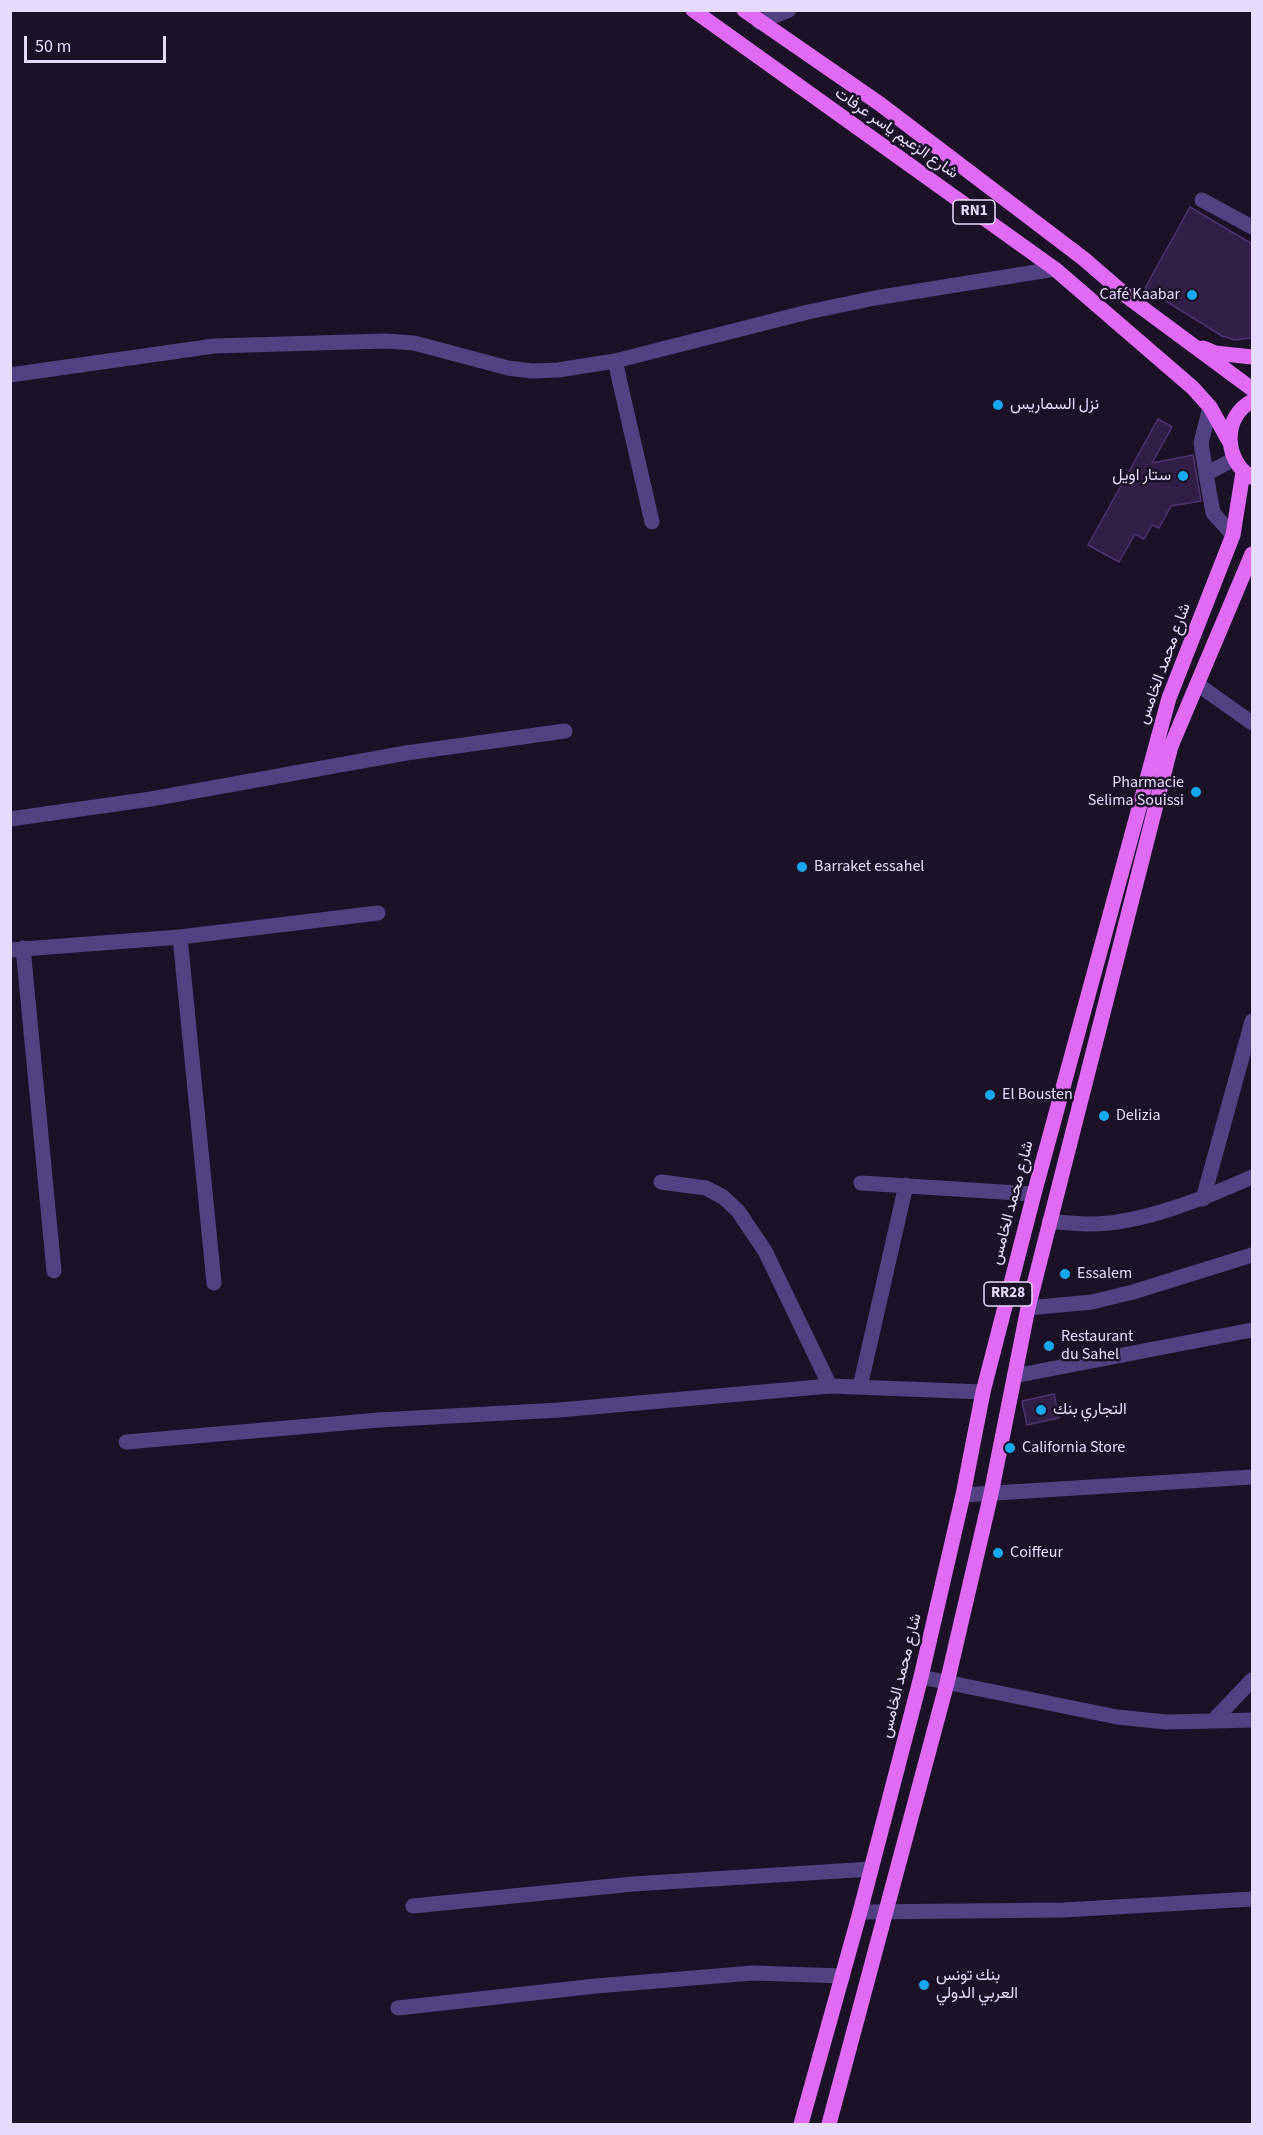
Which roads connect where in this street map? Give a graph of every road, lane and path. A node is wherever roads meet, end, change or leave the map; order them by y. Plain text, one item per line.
1 (693, 10) edge
2 (744, 10) edge
3 (789, 10) edge
4 (759, 22) junction
5 (1202, 200) dead end
6 (1252, 227) edge
7 (1055, 269) junction
8 (1184, 339) junction
9 (1252, 357) edge
10 (615, 361) junction
11 (10, 375) edge
12 (1252, 389) edge
13 (1252, 401) edge
14 (1210, 407) junction
15 (1229, 441) junction
16 (1234, 459) junction
17 (1206, 474) junction
18 (1248, 475) edge
19 (652, 522) dead end
20 (1233, 535) junction
21 (1252, 554) edge
22 (1197, 684) junction
23 (1252, 723) edge
24 (565, 731) dead end
25 (10, 819) edge
26 (378, 913) dead end
27 (180, 937) junction
28 (17, 949) edge
29 (1252, 1021) edge
30 (1252, 1177) edge
31 (661, 1182) dead end
32 (861, 1183) dead end
33 (906, 1185) junction
34 (1034, 1194) junction
35 (1203, 1199) junction
36 (1049, 1222) junction
37 (1252, 1255) edge
38 (54, 1271) dead end
39 (214, 1283) dead end
40 (1028, 1308) junction
41 (1252, 1330) edge
42 (1014, 1376) junction
43 (830, 1386) junction
44 (860, 1388) junction
45 (983, 1392) junction
46 (126, 1442) dead end
47 (1252, 1477) edge
48 (991, 1494) junction
49 (963, 1495) junction
50 (921, 1677) junction
51 (1252, 1680) edge
52 (947, 1683) junction
53 (1252, 1720) edge
54 (1213, 1721) junction
55 (871, 1869) junction
56 (1252, 1899) edge
57 (413, 1906) dead end
58 (886, 1911) junction
59 (860, 1912) junction
60 (843, 1976) junction
61 (398, 2008) dead end
62 (801, 2124) edge
63 (829, 2124) edge

1 - 7 main road, شارع الزعيم ياسر عرفات / RN1
2 - 4 main road, شارع الزعيم ياسر عرفات / RN1
3 - 4 street
4 - 8 main road, شارع الزعيم ياسر عرفات / RN1
5 - 6 street
7 - 10 street
7 - 14 main road, شارع الزعيم ياسر عرفات / RN1
8 - 9 main road
8 - 12 main road, شارع الزعيم ياسر عرفات / RN1
10 - 11 street
10 - 19 street
13 - 15 main road
14 - 15 main road, شارع الزعيم ياسر عرفات / RN1
14 - 17 street
15 - 16 main road, RN1
16 - 17 street
16 - 18 main road, RN1
17 - 20 street
18 - 20 main road, شارع محمد الخامس / RR28
20 - 34 main road, شارع محمد الخامس / RR28
21 - 22 main road, RR28
22 - 23 street
22 - 36 main road, RR28
24 - 25 street
26 - 27 street
27 - 28 street
27 - 39 street
28 - 38 street
29 - 35 street
30 - 35 street
31 - 43 street
32 - 33 street
33 - 34 street
33 - 44 street
34 - 45 main road, شارع محمد الخامس / RR28
35 - 36 street
36 - 40 main road, RR28
37 - 40 street
40 - 42 main road, RR28
41 - 42 street
42 - 48 main road, RR28
43 - 44 street
43 - 46 street
44 - 45 street
45 - 49 main road, شارع محمد الخامس / RR28
47 - 48 street
48 - 49 street
48 - 52 main road, RR28
49 - 50 main road, شارع محمد الخامس / RR28
50 - 52 street
50 - 55 main road, شارع محمد الخامس / RR28
51 - 54 street
52 - 54 street
52 - 58 main road, RR28
53 - 54 street
55 - 57 street
55 - 59 main road, شارع محمد الخامس / RR28
56 - 58 street
58 - 59 street
58 - 63 main road, RR28
59 - 60 main road, شارع محمد الخامس / RR28
60 - 61 street
60 - 62 main road, شارع محمد الخامس / RR28

